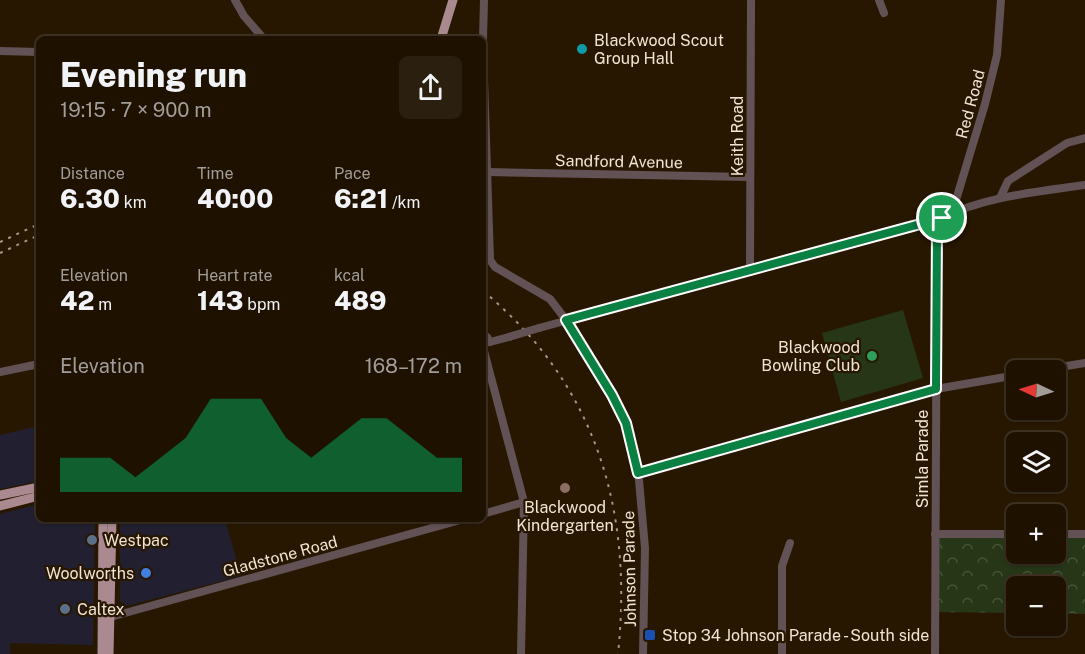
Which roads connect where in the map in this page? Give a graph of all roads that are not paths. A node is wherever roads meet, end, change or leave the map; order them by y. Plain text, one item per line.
1 (235, 0) edge
2 (453, 0) edge
3 (483, 0) edge
4 (751, 0) edge
5 (879, 0) edge
6 (1001, 0) edge
7 (884, 13) dead end
8 (261, 36) edge
9 (442, 36) edge
10 (483, 36) edge
11 (0, 51) edge
12 (36, 52) edge
13 (486, 123) edge
14 (1085, 138) edge
15 (488, 172) junction
16 (750, 177) junction
17 (1085, 185) edge
18 (1005, 187) junction
19 (1010, 195) junction
20 (1000, 198) junction
21 (952, 213) junction
22 (942, 218) junction
23 (924, 223) junction
24 (937, 229) junction
25 (750, 272) junction
26 (566, 320) junction
27 (486, 337) edge
28 (490, 342) junction
29 (486, 350) edge
30 (486, 362) edge
31 (1085, 363) edge
32 (36, 365) edge
33 (1066, 366) edge
34 (0, 372) edge
35 (1006, 377) edge
36 (936, 389) junction
37 (638, 473) junction
38 (36, 488) edge
39 (0, 495) edge
40 (36, 497) edge
41 (524, 502) junction
42 (0, 506) edge
43 (486, 513) edge
44 (103, 522) edge
45 (112, 522) edge
46 (453, 522) edge
47 (935, 534) junction
48 (1006, 534) edge
49 (1066, 534) edge
50 (1085, 534) edge
51 (790, 543) dead end
52 (106, 618) junction
53 (102, 654) edge
54 (109, 654) edge
55 (521, 654) edge
56 (643, 654) edge
57 (782, 654) edge
58 (935, 654) edge

1 - 8 street
2 - 9 main road
3 - 10 street
4 - 16 street, Keith Road
5 - 7 street
6 - 21 street, Red Road
11 - 12 street
13 - 15 street
14 - 18 street
15 - 16 street, Sandford Avenue
15 - 26 street, Johnson Parade
16 - 25 street, Keith Road
17 - 19 street
18 - 19 street
18 - 20 street
19 - 20 street
20 - 21 street
21 - 22 street
22 - 23 street
22 - 24 street
23 - 24 street
23 - 25 street
24 - 36 street, Simla Parade
25 - 26 street
26 - 28 street, bridge
26 - 37 street, Johnson Parade
27 - 28 street
28 - 29 street
30 - 41 street
31 - 33 street
32 - 34 street
35 - 36 street
36 - 37 street
36 - 47 street, Simla Parade
37 - 56 street, Johnson Parade
38 - 39 main road
40 - 42 main road
41 - 43 street
41 - 55 street
44 - 52 main road
45 - 52 main road
46 - 52 street, Gladstone Road
47 - 48 street
47 - 58 street, Simla Parade
49 - 50 street
51 - 57 street
52 - 53 main road
52 - 54 main road

